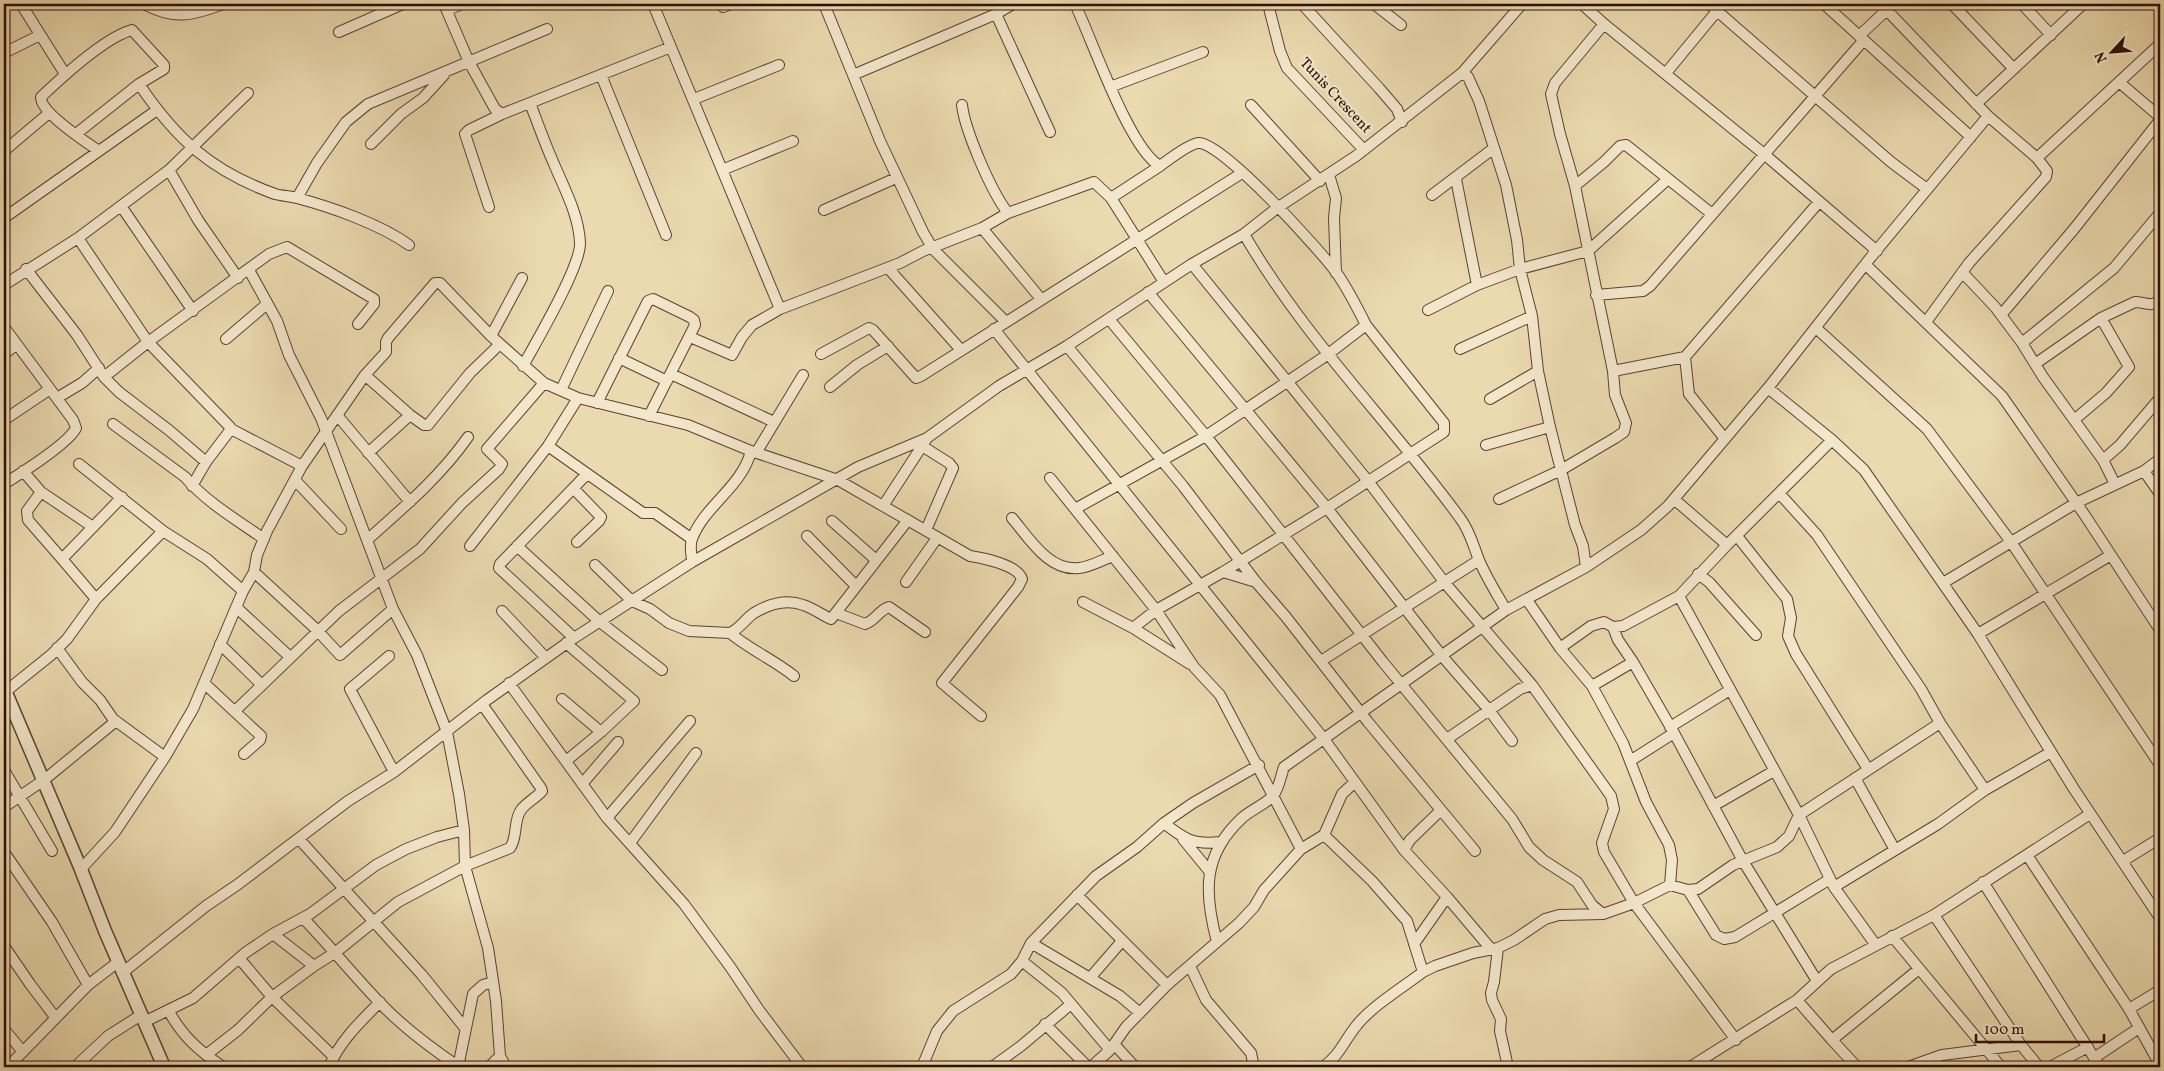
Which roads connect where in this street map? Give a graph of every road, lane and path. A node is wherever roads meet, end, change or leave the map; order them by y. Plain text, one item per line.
1 (22, 4) edge
2 (144, 4) edge
3 (163, 4) edge
4 (223, 4) edge
5 (404, 4) edge
6 (462, 4) edge
7 (653, 4) edge
8 (824, 4) edge
9 (1013, 4) edge
10 (1075, 4) edge
11 (1268, 4) edge
12 (1302, 4) edge
13 (1374, 4) edge
14 (1522, 4) edge
15 (1582, 4) edge
16 (1824, 4) edge
17 (1952, 4) edge
18 (2022, 4) edge
19 (2083, 4) edge
20 (1887, 6) edge
21 (446, 7) edge
22 (1713, 7) edge
23 (167, 14) junction
24 (996, 14) junction
25 (1604, 24) junction
26 (1402, 25) dead end
27 (547, 28) dead end
28 (339, 32) dead end
29 (40, 35) junction
30 (2052, 35) junction
31 (1861, 38) junction
32 (2160, 44) edge
33 (672, 47) junction
34 (1203, 52) dead end
35 (4, 53) edge
36 (469, 62) junction
37 (779, 65) dead end
38 (2014, 69) junction
39 (446, 72) junction
40 (1462, 73) junction
41 (1666, 73) junction
42 (65, 74) junction
43 (601, 75) junction
44 (854, 75) junction
45 (2119, 82) junction
46 (139, 84) junction
47 (1110, 87) junction
48 (248, 93) dead end
49 (1815, 94) junction
50 (694, 99) junction
51 (530, 104) junction
52 (1976, 104) junction
53 (962, 105) dead end
54 (1251, 105) dead end
55 (157, 110) junction
56 (49, 113) junction
57 (502, 114) junction
58 (1988, 116) junction
59 (2160, 119) edge
60 (1404, 120) junction
61 (1050, 132) dead end
62 (76, 134) junction
63 (1971, 137) junction
64 (793, 141) dead end
65 (371, 144) dead end
66 (191, 148) junction
67 (1494, 148) junction
68 (1364, 150) junction
69 (4, 151) edge
70 (99, 151) junction
71 (1764, 154) junction
72 (2038, 158) junction
73 (1160, 166) junction
74 (169, 170) junction
75 (722, 170) junction
76 (1242, 173) junction
77 (896, 178) junction
78 (1324, 178) junction
79 (1456, 179) junction
80 (1668, 180) junction
81 (1575, 186) junction
82 (1928, 189) junction
83 (1432, 195) dead end
84 (297, 198) junction
85 (1111, 198) junction
86 (1820, 202) junction
87 (121, 206) junction
88 (489, 207) dead end
89 (1277, 208) junction
90 (824, 210) dead end
91 (1008, 213) junction
92 (2160, 213) edge
93 (1712, 214) junction
94 (4, 218) edge
95 (982, 228) junction
96 (1244, 234) junction
97 (666, 235) dead end
98 (78, 238) junction
99 (1136, 240) junction
100 (409, 245) dead end
101 (933, 249) junction
102 (1588, 251) junction
103 (1877, 251) junction
104 (1192, 264) junction
105 (1866, 265) junction
106 (888, 268) junction
107 (1520, 268) junction
108 (26, 269) junction
109 (248, 270) junction
110 (1336, 272) junction
111 (1962, 272) junction
112 (238, 278) junction
113 (522, 278) dead end
114 (1164, 282) junction
115 (4, 285) edge
116 (1478, 285) junction
117 (608, 292) dead end
118 (1148, 292) junction
119 (1596, 295) junction
120 (1041, 299) junction
121 (2160, 300) edge
122 (267, 304) junction
123 (780, 309) junction
124 (1428, 310) dead end
125 (193, 311) junction
126 (2001, 315) junction
127 (1532, 316) junction
128 (2101, 318) junction
129 (1109, 319) junction
130 (1005, 322) junction
131 (1926, 322) junction
132 (358, 324) dead end
133 (1366, 324) junction
134 (4, 327) edge
135 (1816, 328) junction
136 (994, 329) junction
137 (491, 336) junction
138 (690, 338) junction
139 (226, 339) dead end
140 (148, 342) junction
141 (2022, 343) junction
142 (500, 344) junction
143 (16, 345) junction
144 (888, 346) junction
145 (1067, 346) junction
146 (1460, 349) dead end
147 (961, 350) junction
148 (4, 354) edge
149 (821, 354) dead end
150 (1327, 355) junction
151 (1685, 356) junction
152 (619, 358) junction
153 (2035, 364) junction
154 (524, 366) junction
155 (1027, 369) junction
156 (1538, 371) junction
157 (1612, 371) junction
158 (101, 372) junction
159 (365, 374) junction
160 (803, 374) dead end
161 (669, 378) junction
162 (1288, 382) junction
163 (544, 383) junction
164 (830, 387) dead end
165 (1768, 388) junction
166 (50, 389) junction
167 (561, 390) junction
168 (57, 398) junction
169 (578, 398) junction
170 (1490, 398) dead end
171 (2160, 398) edge
172 (597, 403) junction
173 (1247, 409) junction
174 (337, 415) junction
175 (410, 415) junction
176 (649, 416) junction
177 (4, 420) edge
178 (2074, 420) junction
179 (774, 422) junction
180 (113, 424) dead end
181 (1550, 426) junction
182 (231, 429) junction
183 (326, 431) junction
184 (1206, 436) junction
185 (468, 437) dead end
186 (1724, 439) junction
187 (1832, 440) junction
188 (925, 442) junction
189 (1486, 445) dead end
190 (548, 446) junction
191 (754, 452) junction
192 (368, 453) junction
193 (1412, 454) junction
194 (2160, 459) edge
195 (1162, 460) junction
196 (2103, 460) junction
197 (206, 462) junction
198 (79, 464) dead end
199 (302, 466) junction
200 (1561, 470) junction
201 (23, 471) junction
202 (2144, 471) junction
203 (587, 474) junction
204 (1050, 478) dead end
205 (295, 480) junction
206 (838, 480) junction
207 (1368, 481) junction
208 (4, 484) edge
209 (2115, 484) junction
210 (1120, 485) junction
211 (192, 486) junction
212 (574, 489) junction
213 (41, 492) junction
214 (1779, 493) junction
215 (2160, 494) edge
216 (122, 497) junction
217 (1498, 499) dead end
218 (1674, 499) junction
219 (410, 502) junction
220 (2076, 503) junction
221 (883, 506) junction
222 (1327, 508) junction
223 (1075, 509) junction
224 (1012, 518) dead end
225 (908, 520) junction
226 (832, 521) dead end
227 (93, 527) junction
228 (341, 529) dead end
229 (926, 530) junction
230 (163, 531) junction
231 (1283, 535) junction
232 (807, 536) dead end
233 (1738, 536) junction
234 (937, 538) junction
235 (264, 539) junction
236 (692, 539) junction
237 (367, 540) junction
238 (577, 542) dead end
239 (2011, 542) junction
240 (1726, 545) junction
241 (470, 546) dead end
242 (517, 546) junction
243 (2111, 555) junction
244 (1113, 556) junction
245 (62, 559) junction
246 (876, 560) junction
247 (1480, 560) junction
248 (1240, 561) junction
249 (692, 562) junction
250 (595, 565) dead end
251 (1586, 567) junction
252 (254, 572) junction
253 (1223, 572) junction
254 (1698, 574) junction
255 (381, 579) junction
256 (906, 582) dead end
257 (1256, 582) junction
258 (1445, 583) junction
259 (1943, 583) junction
260 (1200, 584) junction
261 (856, 586) junction
262 (243, 591) junction
263 (2046, 594) junction
264 (1678, 596) junction
265 (96, 599) junction
266 (1526, 600) junction
267 (632, 601) junction
268 (1083, 602) dead end
269 (236, 607) junction
270 (1511, 607) junction
271 (1405, 608) junction
272 (393, 609) junction
273 (1156, 610) junction
274 (502, 611) dead end
275 (836, 613) junction
276 (600, 622) junction
277 (1613, 627) junction
278 (1133, 628) junction
279 (1483, 628) junction
280 (317, 630) junction
281 (2160, 630) edge
282 (925, 632) dead end
283 (730, 633) junction
284 (1362, 634) junction
285 (1978, 634) junction
286 (1756, 635) dead end
287 (570, 641) junction
288 (220, 644) junction
289 (57, 648) junction
290 (1560, 648) junction
291 (389, 656) dead end
292 (1442, 656) junction
293 (290, 657) junction
294 (546, 658) junction
295 (1321, 661) junction
296 (1633, 662) junction
297 (1194, 667) junction
298 (662, 670) dead end
299 (794, 676) dead end
300 (204, 683) junction
301 (510, 683) junction
302 (262, 685) junction
303 (1403, 685) junction
304 (1532, 685) junction
305 (1592, 686) junction
306 (4, 690) edge
307 (1730, 690) junction
308 (562, 698) dead end
309 (482, 704) junction
310 (236, 710) junction
311 (1489, 710) junction
312 (1362, 713) junction
313 (981, 716) dead end
314 (116, 721) junction
315 (690, 721) dead end
316 (1940, 723) junction
317 (1672, 730) junction
318 (447, 732) junction
319 (601, 732) junction
320 (1324, 739) junction
321 (1447, 739) junction
322 (1512, 740) dead end
323 (618, 742) dead end
324 (2051, 752) junction
325 (696, 753) dead end
326 (244, 754) dead end
327 (164, 757) junction
328 (566, 761) junction
329 (1630, 761) junction
330 (1259, 765) junction
331 (2160, 766) edge
332 (4, 770) edge
333 (1868, 770) junction
334 (1774, 771) junction
335 (394, 772) junction
336 (1855, 778) junction
337 (44, 780) junction
338 (1355, 782) junction
339 (582, 784) junction
340 (1985, 790) junction
341 (1274, 795) junction
342 (20, 796) junction
343 (1713, 806) junction
344 (4, 807) edge
345 (1441, 810) junction
346 (2090, 814) junction
347 (1799, 815) junction
348 (607, 818) junction
349 (1164, 823) junction
350 (464, 830) junction
351 (1324, 835) junction
352 (1183, 838) junction
353 (2160, 838) edge
354 (299, 839) junction
355 (1220, 842) junction
356 (630, 843) junction
357 (1301, 849) junction
358 (1404, 850) junction
359 (1895, 850) junction
360 (52, 851) dead end
361 (1475, 851) dead end
362 (4, 852) edge
363 (2027, 855) junction
364 (1742, 861) junction
365 (2122, 862) junction
366 (466, 866) junction
367 (81, 869) junction
368 (1210, 872) junction
369 (1983, 882) junction
370 (1832, 883) junction
371 (1670, 885) junction
372 (345, 888) junction
373 (1688, 890) junction
374 (1077, 895) junction
375 (1447, 897) junction
376 (1634, 903) junction
377 (1776, 912) junction
378 (1603, 914) junction
379 (1934, 915) junction
380 (303, 918) junction
381 (2160, 918) edge
382 (373, 921) junction
383 (273, 934) junction
384 (1892, 936) junction
385 (1122, 941) junction
386 (1217, 942) junction
387 (1031, 943) junction
388 (1414, 944) junction
389 (1875, 944) junction
390 (4, 946) edge
391 (1495, 948) junction
392 (336, 952) junction
393 (239, 958) junction
394 (1022, 961) junction
395 (314, 966) junction
396 (1190, 966) junction
397 (120, 967) junction
398 (1919, 969) junction
399 (1423, 972) junction
400 (1090, 978) junction
401 (1818, 981) junction
402 (493, 982) junction
403 (88, 985) junction
404 (1167, 985) junction
405 (2160, 990) edge
406 (272, 997) junction
407 (1797, 1000) junction
408 (380, 1002) junction
409 (1071, 1004) junction
410 (2129, 1009) junction
411 (168, 1010) junction
412 (1140, 1013) junction
413 (55, 1017) junction
414 (142, 1019) junction
415 (1045, 1024) junction
416 (4, 1028) edge
417 (465, 1028) junction
418 (2139, 1028) junction
419 (1736, 1040) junction
420 (1832, 1040) junction
421 (2021, 1045) junction
422 (1112, 1047) junction
423 (2088, 1047) junction
424 (1984, 1048) junction
425 (23, 1052) junction
426 (206, 1055) junction
427 (500, 1056) junction
428 (334, 1057) junction
429 (2094, 1058) junction
430 (2160, 1065) edge
431 (8, 1067) edge
432 (76, 1067) edge
433 (164, 1067) edge
434 (223, 1067) edge
435 (329, 1067) edge
436 (458, 1067) edge
437 (489, 1067) edge
438 (506, 1067) edge
439 (802, 1067) edge
440 (922, 1067) edge
441 (992, 1067) edge
442 (1089, 1067) edge
443 (1136, 1067) edge
444 (1254, 1067) edge
445 (1323, 1067) edge
446 (1508, 1067) edge
447 (1690, 1067) edge
448 (1857, 1067) edge
449 (1908, 1067) edge
450 (2001, 1067) edge
451 (2039, 1067) edge
452 (2050, 1067) edge
453 (2100, 1067) edge

1 - 29 street
2 - 23 street
3 - 23 street
4 - 23 street
5 - 28 street
6 - 21 street
7 - 33 street
8 - 44 street
9 - 24 street
10 - 47 street
11 - 68 street, Tunis Crescent
12 - 60 street
13 - 26 street
14 - 40 street
15 - 25 street
16 - 31 street
17 - 38 street
18 - 30 street
19 - 30 street
20 - 31 street
20 - 52 street
21 - 36 street
22 - 41 street
22 - 49 street
24 - 44 street
24 - 61 street
25 - 41 street
25 - 81 street
27 - 36 street
29 - 35 street
29 - 42 street
30 - 38 street
31 - 49 street
31 - 63 street
32 - 45 street
33 - 43 street
33 - 50 street
34 - 47 street
36 - 39 street
36 - 57 street
37 - 50 street
38 - 52 street
39 - 65 street
39 - 84 street
40 - 60 street
40 - 67 street
41 - 71 street
42 - 46 street
42 - 56 street
43 - 51 street
43 - 97 street
44 - 77 street
45 - 59 street
45 - 72 street
46 - 55 street
46 - 62 street
47 - 73 street
48 - 66 street
49 - 71 street
49 - 82 street
50 - 75 street
51 - 57 street
51 - 154 street
52 - 58 street
53 - 91 street
54 - 78 street
55 - 66 street
55 - 70 street
56 - 62 street
56 - 69 street
57 - 88 street
58 - 63 street
58 - 72 street
59 - 126 street
60 - 68 street
62 - 70 street
63 - 82 street
64 - 75 street
66 - 74 street
66 - 84 street
67 - 79 street
67 - 107 street
68 - 78 street
70 - 94 street
71 - 86 street
71 - 93 street
72 - 111 street
73 - 76 street
73 - 85 street
74 - 87 street
74 - 112 street
75 - 123 street
76 - 89 street
76 - 99 street
77 - 90 street
77 - 101 street
78 - 89 street
78 - 110 street
79 - 83 street
79 - 116 street
80 - 81 street
80 - 93 street
80 - 102 street
81 - 102 street
82 - 103 street
84 - 100 street
85 - 91 street
85 - 99 street
86 - 103 street
86 - 151 street
87 - 98 street
87 - 125 street
89 - 96 street
89 - 110 street
91 - 95 street
92 - 141 street
93 - 119 street
95 - 101 street
95 - 120 street
96 - 104 street
96 - 150 street
98 - 108 street
98 - 140 street
99 - 114 street
99 - 120 street
101 - 106 street
101 - 130 street
102 - 107 street
102 - 119 street
103 - 105 street
104 - 114 street
104 - 162 street
105 - 131 street
105 - 135 street
106 - 123 street
106 - 147 street
107 - 116 street
107 - 127 street
108 - 115 street
108 - 158 street
109 - 112 street
109 - 122 street
109 - 132 street
110 - 133 street
111 - 126 street
111 - 131 street
112 - 125 street
113 - 137 street
114 - 118 street
116 - 124 street
117 - 167 street
118 - 129 street
118 - 173 street
119 - 157 street
120 - 130 street
121 - 128 street
122 - 139 street
122 - 183 street
123 - 138 street
125 - 140 street
126 - 141 street
127 - 146 street
127 - 156 street
128 - 153 street
128 - 178 street
129 - 145 street
129 - 184 street
130 - 136 street
131 - 220 street
133 - 150 street
133 - 193 street
134 - 143 street
135 - 165 street
135 - 239 street
136 - 147 street
136 - 155 street
137 - 142 street
137 - 159 street
138 - 152 street
138 - 161 street
140 - 158 street
140 - 182 street
141 - 153 street
142 - 154 street
142 - 175 street
143 - 148 street
143 - 166 street
144 - 147 street
144 - 149 street
144 - 164 street
145 - 155 street
145 - 195 street
150 - 162 street
150 - 193 street
151 - 157 street
151 - 186 street
152 - 161 street
152 - 172 street
153 - 178 street
154 - 163 street
155 - 188 street
155 - 210 street
156 - 170 street
156 - 181 street
157 - 200 street
158 - 168 street
158 - 197 street
159 - 174 street
159 - 175 street
160 - 179 street
161 - 176 street
161 - 179 street
162 - 173 street
162 - 207 street
163 - 167 street
163 - 255 street
165 - 186 street
165 - 187 street
166 - 168 street
166 - 177 street
167 - 169 street
168 - 201 street
169 - 172 street
169 - 190 street
171 - 196 street
172 - 176 street
173 - 184 street
173 - 222 street
174 - 183 street
174 - 192 street
175 - 192 street
176 - 191 street
178 - 196 street
179 - 191 street
180 - 211 street
181 - 189 street
181 - 200 street
182 - 197 street
182 - 199 street
183 - 199 street
183 - 237 street
184 - 195 street
184 - 231 street
185 - 219 street
186 - 218 street
187 - 214 street
187 - 259 street
188 - 206 street
188 - 221 street
188 - 229 street
190 - 203 street
190 - 241 street
191 - 206 street
191 - 236 street
192 - 219 street
193 - 207 street
193 - 247 street
194 - 202 street
195 - 210 street
195 - 248 street
196 - 209 street
197 - 211 street
198 - 216 street
199 - 205 street
200 - 217 street
200 - 251 street
201 - 208 street
201 - 213 street
202 - 209 street
202 - 215 street
203 - 212 street
203 - 236 street
204 - 223 street
205 - 228 street
205 - 235 street
206 - 221 street
206 - 249 street
207 - 222 street
207 - 258 street
209 - 220 street
210 - 223 street
210 - 260 street
211 - 235 street
212 - 238 street
212 - 242 street
213 - 227 street
213 - 245 street
214 - 233 street
214 - 316 street
216 - 227 street
216 - 230 street
218 - 240 street
218 - 251 street
219 - 237 street
220 - 239 street
220 - 243 street
221 - 225 street
222 - 231 street
222 - 271 street
223 - 244 street
224 - 244 street
225 - 229 street
225 - 246 street
226 - 246 street
227 - 245 street
229 - 234 street
230 - 262 street
230 - 265 street
231 - 248 street
231 - 284 street
232 - 261 street
233 - 240 street
233 - 333 street
234 - 256 street
234 - 313 street
235 - 252 street
236 - 249 street
237 - 255 street
239 - 259 street
239 - 263 street
240 - 254 street
242 - 276 street
242 - 287 street
243 - 263 street
243 - 281 street
244 - 273 street
245 - 265 street
246 - 261 street
247 - 258 street
247 - 270 street
248 - 253 street
248 - 257 street
249 - 267 street
250 - 267 street
251 - 266 street
252 - 262 street
252 - 280 street
253 - 257 street
253 - 260 street
254 - 264 street
254 - 286 street
255 - 272 street
255 - 280 street
257 - 295 street
258 - 271 street
258 - 279 street
259 - 285 street
260 - 273 street
260 - 320 street
261 - 275 street
262 - 269 street
263 - 285 street
263 - 331 street
264 - 277 street
264 - 307 street
265 - 289 street
266 - 270 street
266 - 290 street
267 - 276 street
267 - 283 street
268 - 278 street
269 - 288 street
269 - 293 street
270 - 279 street
271 - 284 street
271 - 292 street
272 - 280 street
272 - 318 street
273 - 278 street
273 - 297 street
274 - 294 street
275 - 282 street
275 - 283 street
276 - 287 street
276 - 298 street
277 - 290 street
277 - 296 street
278 - 297 street
279 - 292 street
279 - 304 street
280 - 293 street
283 - 299 street
284 - 295 street
284 - 303 street
285 - 324 street
287 - 294 street
287 - 319 street
288 - 300 street
288 - 302 street
289 - 306 street
289 - 314 street
290 - 305 street
291 - 335 street
292 - 303 street
292 - 311 street
293 - 302 street
294 - 301 street
295 - 312 street
296 - 305 street
296 - 317 street
297 - 330 street
300 - 310 street
300 - 327 street
301 - 309 street
301 - 328 street
302 - 310 street
303 - 312 street
303 - 321 street
304 - 311 street
304 - 376 street
305 - 329 street
306 - 337 street
307 - 317 street
307 - 334 street
308 - 319 street
309 - 318 street
309 - 366 street
310 - 326 street
311 - 321 street
311 - 322 street
312 - 320 street
312 - 345 street
314 - 327 street
314 - 337 street
315 - 348 street
316 - 333 street
316 - 340 street
317 - 329 street
317 - 343 street
318 - 335 street
318 - 350 street
319 - 328 street
320 - 338 street
320 - 341 street
321 - 378 street
323 - 339 street
324 - 340 street
324 - 346 street
325 - 356 street
327 - 367 street
328 - 339 street
329 - 371 street
330 - 341 street
330 - 349 street
332 - 342 street
333 - 336 street
334 - 343 street
334 - 347 street
335 - 354 street
336 - 347 street
336 - 359 street
337 - 342 street
337 - 367 street
338 - 351 street
338 - 358 street
339 - 348 street
340 - 359 street
341 - 355 street
341 - 357 street
342 - 344 street
342 - 360 street
343 - 364 street
345 - 358 street
345 - 361 street
346 - 363 street
346 - 365 street
347 - 364 street
347 - 370 street
348 - 356 street
349 - 352 street
349 - 374 street
350 - 366 street
350 - 372 street
351 - 357 street
351 - 388 street
352 - 355 street
352 - 368 street
353 - 365 street
354 - 372 street
354 - 397 street
355 - 368 street
356 - 439 street
357 - 386 street
358 - 375 street
359 - 370 street
362 - 403 street
363 - 369 street
363 - 410 street
364 - 373 street
364 - 377 street
365 - 381 street
366 - 382 street
366 - 402 street
367 - 397 street
368 - 386 street
369 - 379 street
369 - 423 street
370 - 377 street
370 - 389 street
371 - 373 street
371 - 376 street
372 - 380 street
372 - 382 street
373 - 377 street
374 - 385 street
374 - 387 street
375 - 388 street
375 - 391 street
376 - 378 street
376 - 419 street
377 - 401 street
378 - 391 street
379 - 384 street
379 - 421 street
380 - 383 street
380 - 392 street
382 - 392 street
382 - 417 street
383 - 393 street
383 - 395 street
384 - 389 street
384 - 398 street
385 - 400 street
385 - 404 street
386 - 396 street
387 - 394 street
387 - 400 street
388 - 399 street
389 - 401 street
390 - 413 street
391 - 399 street
391 - 446 street
392 - 395 street
392 - 408 street
393 - 406 street
393 - 411 street
394 - 409 street
394 - 440 street
395 - 406 street
396 - 404 street
396 - 444 street
397 - 403 street
397 - 414 street
398 - 420 street
398 - 424 street
399 - 445 street
400 - 412 street
401 - 407 street
402 - 417 street
402 - 427 street
403 - 413 street
404 - 412 street
405 - 410 street
406 - 426 street
406 - 428 street
407 - 419 street
407 - 420 street
408 - 428 street
408 - 436 street
409 - 415 street
409 - 422 street
410 - 418 street
411 - 414 street
411 - 426 street
412 - 422 street
413 - 425 street
414 - 432 street
414 - 433 street
415 - 441 street
415 - 442 street
416 - 425 street
417 - 436 street
418 - 429 street
418 - 430 street
419 - 447 street
420 - 448 street
421 - 424 street
421 - 451 street
422 - 442 street
422 - 443 street
423 - 429 street
423 - 452 street
424 - 449 street
424 - 450 street
425 - 431 street
426 - 434 street
427 - 437 street
427 - 438 street
428 - 435 street
429 - 453 street

